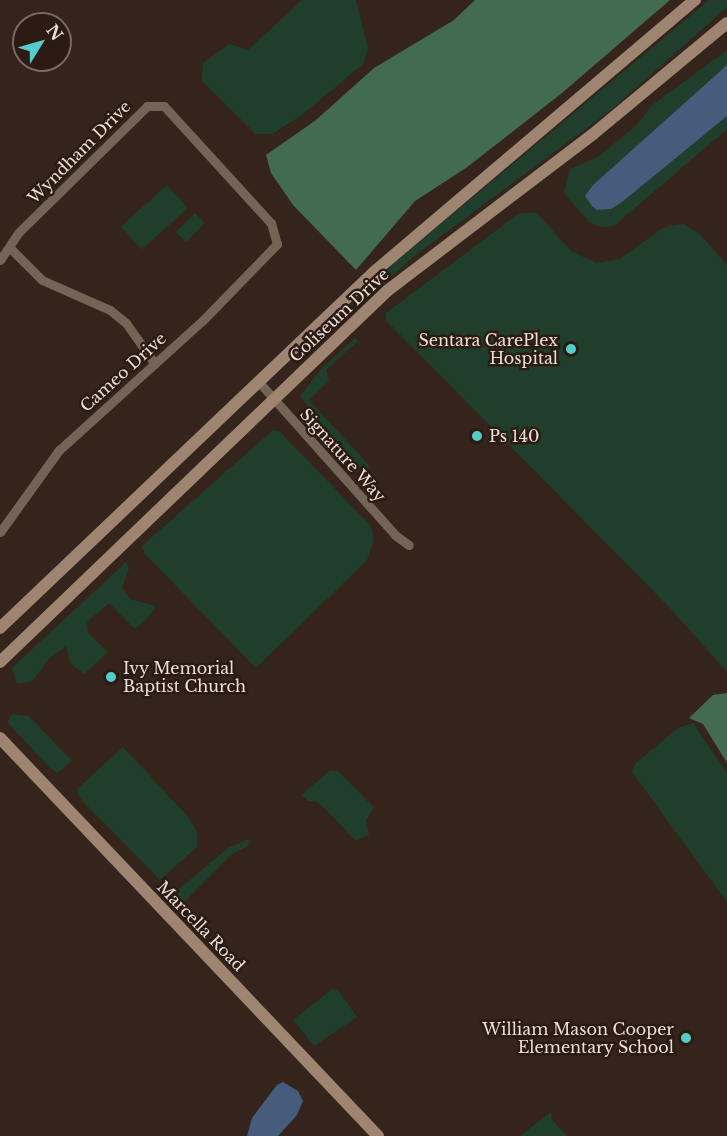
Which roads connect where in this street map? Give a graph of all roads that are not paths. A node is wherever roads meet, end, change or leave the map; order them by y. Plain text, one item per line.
1 (694, 0) edge
2 (727, 23) edge
3 (277, 243) joint
4 (10, 249) junction
5 (0, 260) edge
6 (155, 364) junction
7 (258, 381) junction
8 (273, 399) junction
9 (0, 532) edge
10 (409, 546) dead end
11 (0, 628) edge
12 (0, 662) edge
13 (0, 738) edge
14 (378, 1136) edge

1 - 7 street, Coliseum Drive
2 - 8 street, Coliseum Drive
3 - 4 street, Wyndham Drive
3 - 6 street, Cameo Drive
4 - 5 street, Wyndham Drive
4 - 6 street
6 - 9 street, Cameo Drive
7 - 8 street, Signature Way
7 - 11 street, Coliseum Drive
8 - 10 street, Signature Way
8 - 12 street, Coliseum Drive
13 - 14 street, Marcella Road

